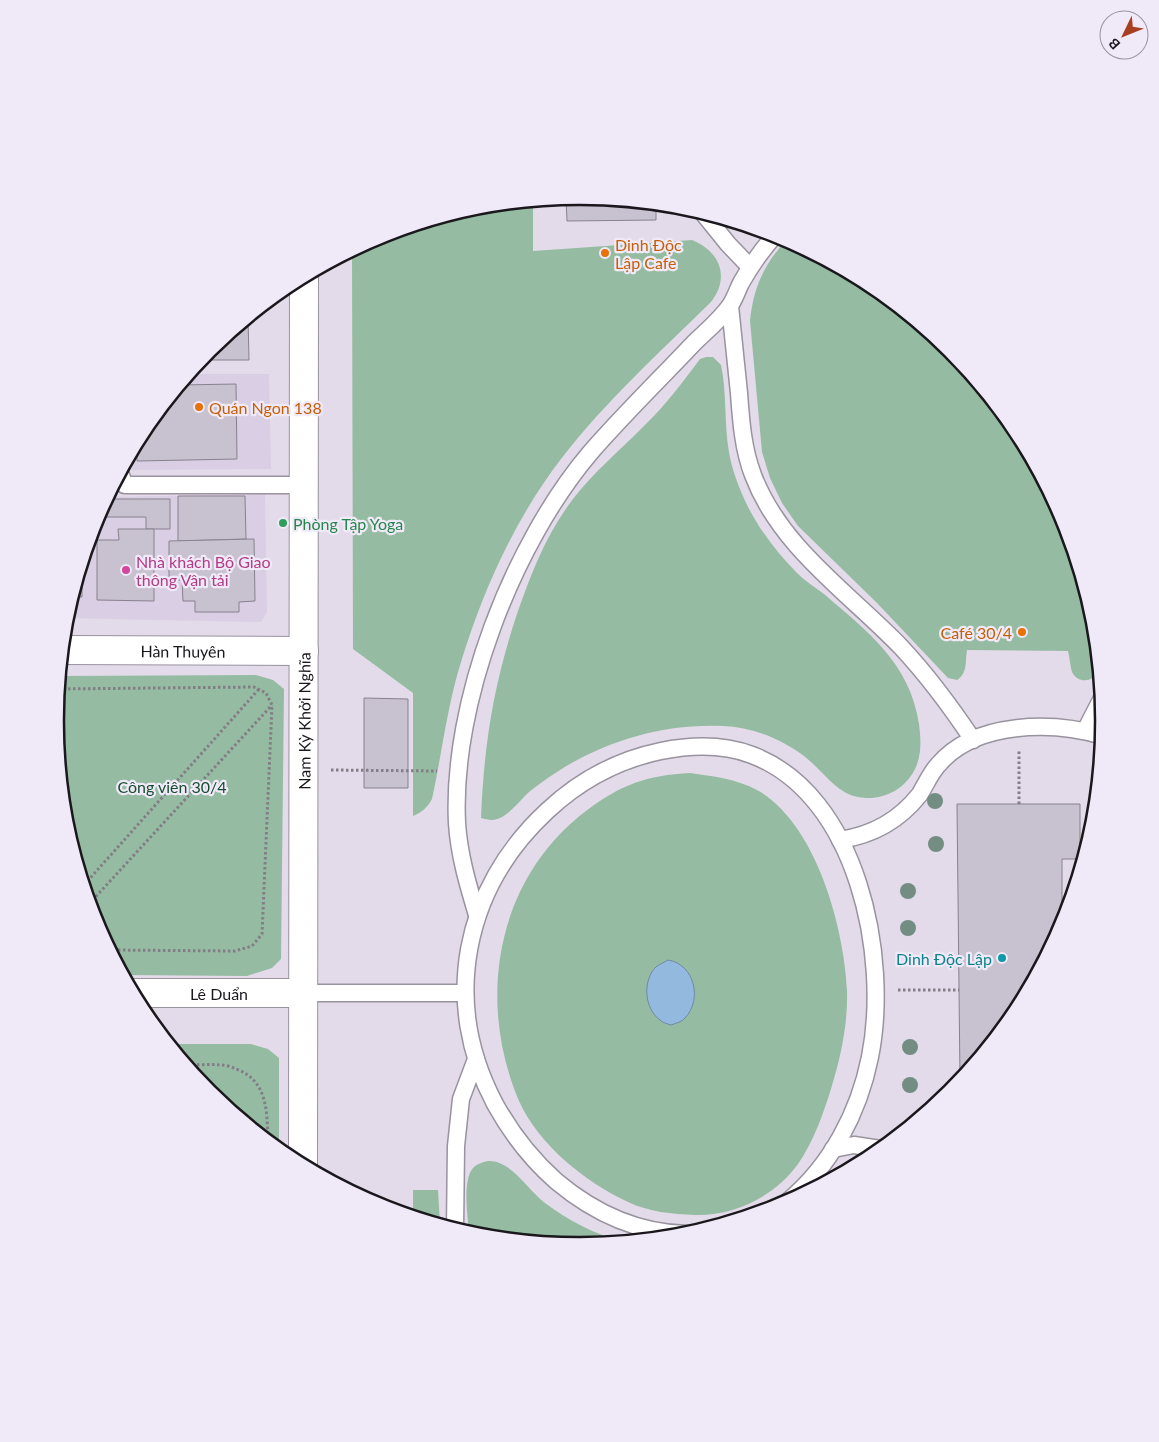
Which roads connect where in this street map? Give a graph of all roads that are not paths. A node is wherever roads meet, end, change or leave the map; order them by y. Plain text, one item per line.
1 (711, 222) edge
2 (769, 242) edge
3 (750, 267) junction
4 (304, 285) edge
5 (730, 306) junction
6 (123, 481) edge
7 (304, 485) junction
8 (69, 650) edge
9 (304, 651) junction
10 (1095, 712) edge
11 (1085, 731) junction
12 (1095, 734) edge
13 (973, 740) junction
14 (840, 840) junction
15 (477, 915) junction
16 (142, 993) edge
17 (304, 993) junction
18 (464, 993) junction
19 (476, 1059) junction
20 (871, 1146) edge
21 (833, 1150) junction
22 (303, 1156) edge
23 (805, 1185) edge
24 (455, 1221) edge
25 (655, 1231) edge

1 - 3 lane
2 - 3 lane
3 - 5 lane
4 - 7 main road, Nam Kỳ Khởi Nghĩa
5 - 13 lane
5 - 15 lane
6 - 7 lane
7 - 9 main road, Nam Kỳ Khởi Nghĩa
8 - 9 main road, Hàn Thuyên
9 - 17 main road, Nam Kỳ Khởi Nghĩa
10 - 11 lane
11 - 12 lane
11 - 13 lane
13 - 14 lane
14 - 15 lane
14 - 21 lane
15 - 18 lane
16 - 17 main road, Lê Duẩn
17 - 18 lane
17 - 22 main road, Nam Kỳ Khởi Nghĩa
18 - 19 lane
19 - 24 lane
19 - 25 lane
20 - 21 lane
21 - 23 lane

